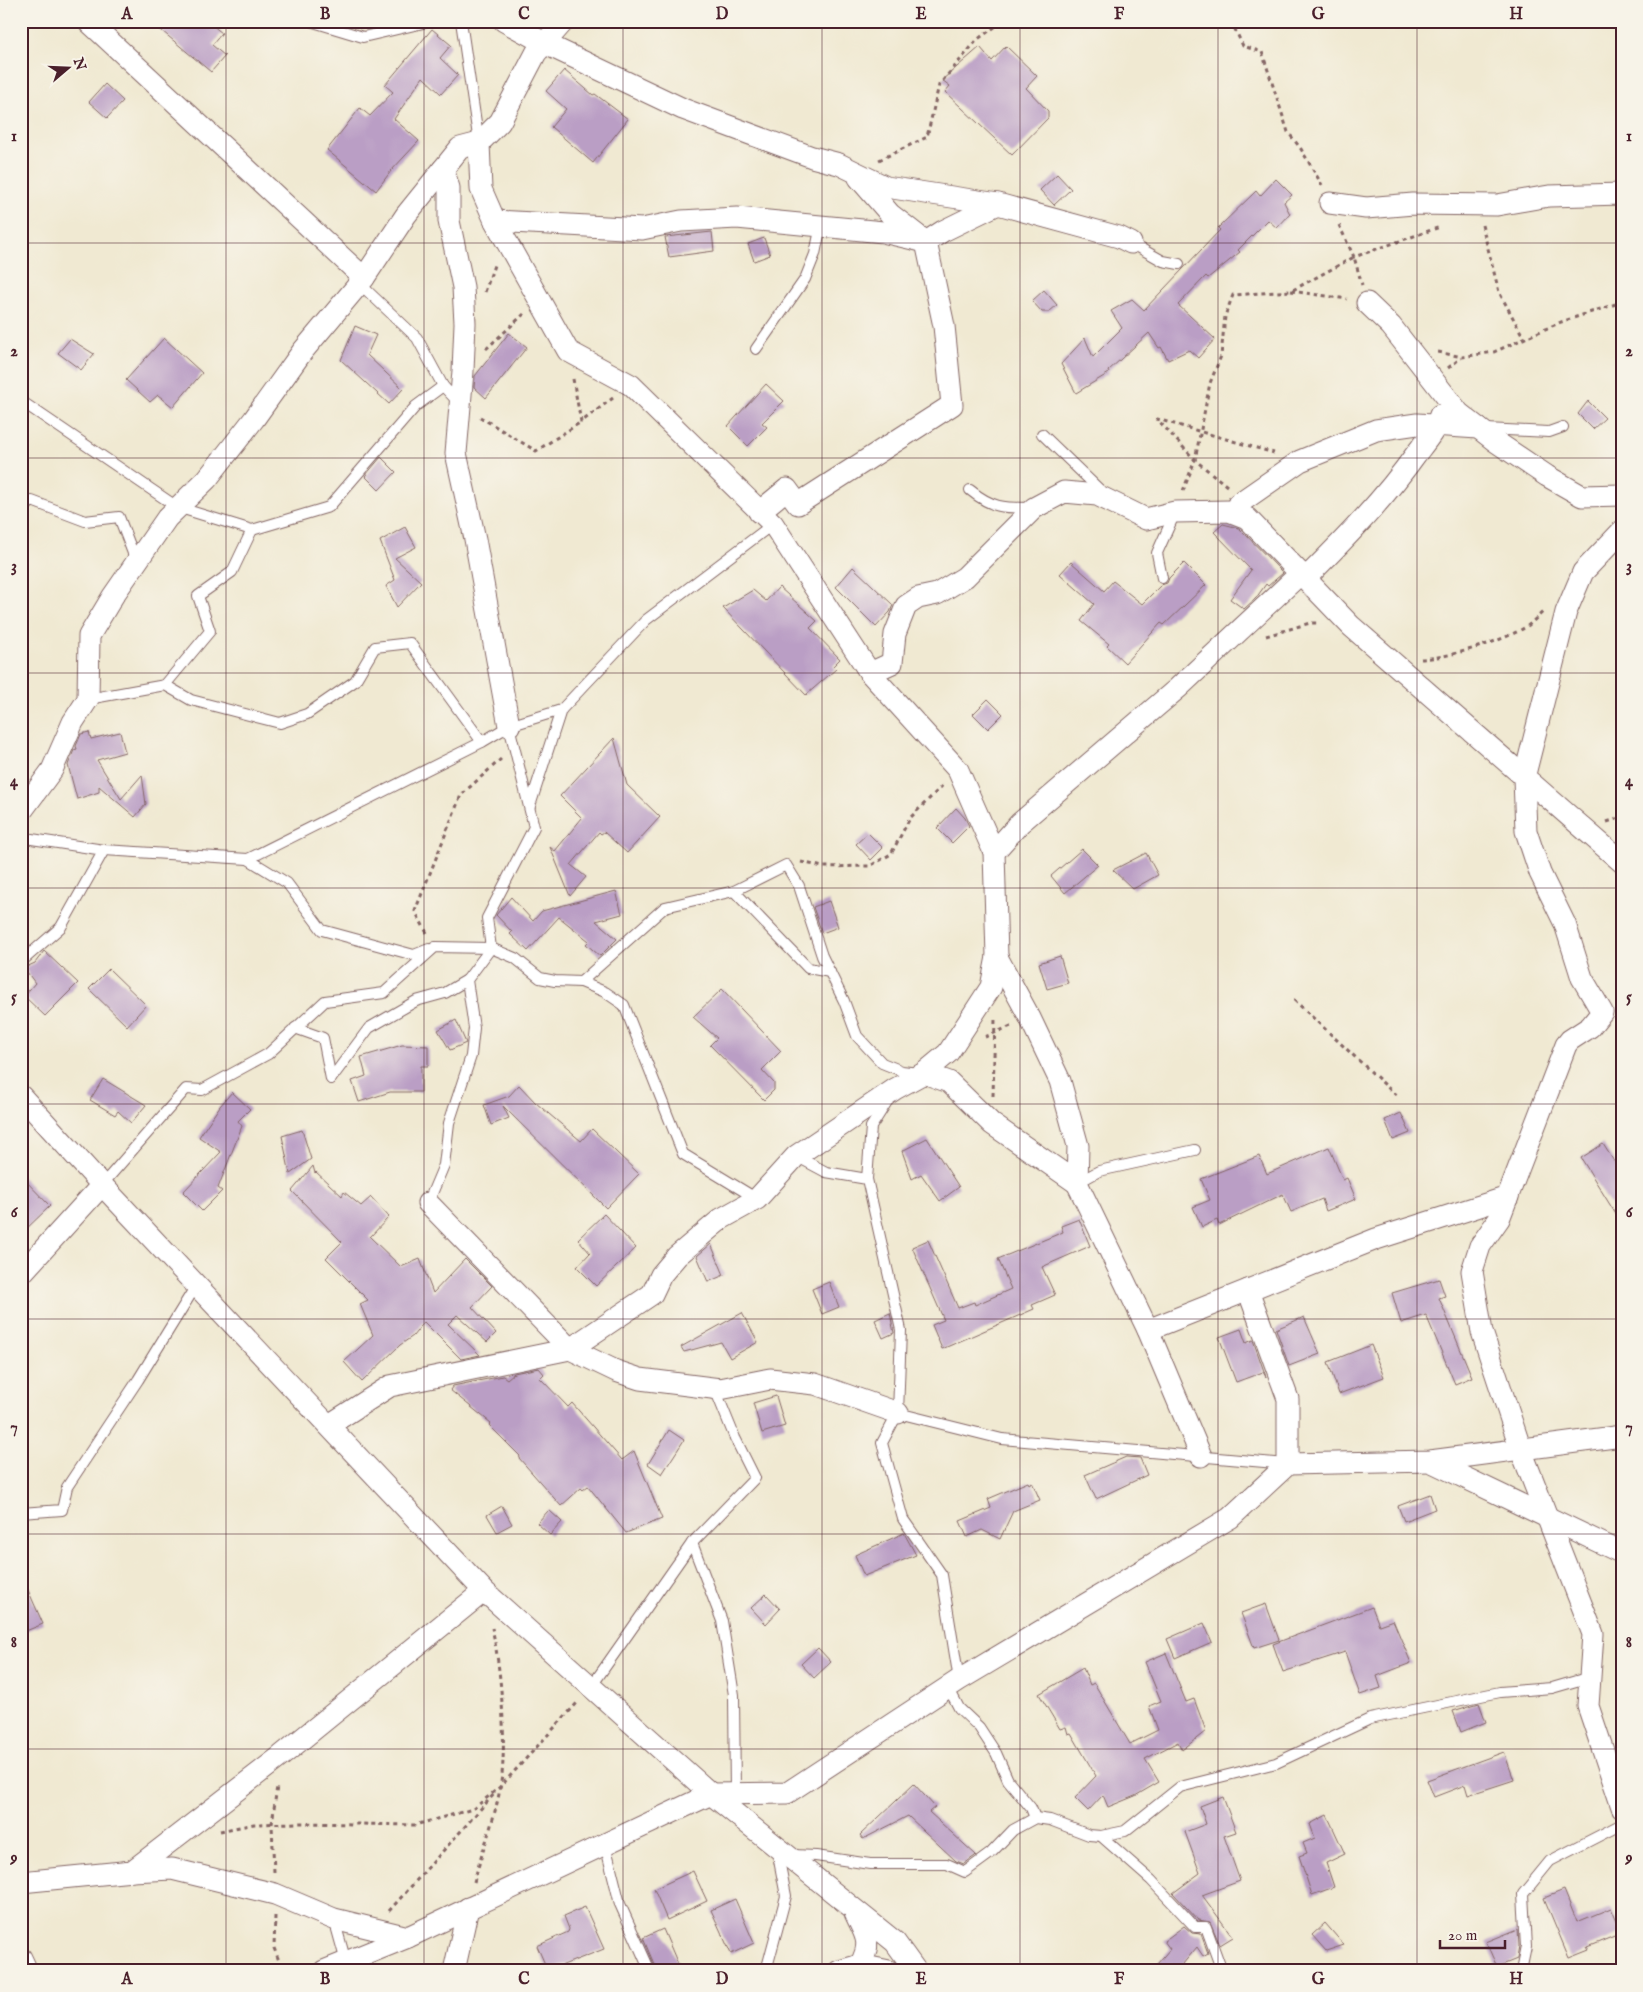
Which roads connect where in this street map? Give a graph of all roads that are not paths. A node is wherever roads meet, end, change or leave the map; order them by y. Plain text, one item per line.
1 (88, 21) edge
2 (310, 21) edge
3 (432, 21) edge
4 (461, 21) edge
5 (504, 21) edge
6 (564, 21) edge
7 (544, 43) junction
8 (479, 143) junction
9 (443, 169) junction
10 (853, 170) junction
11 (1622, 194) edge
12 (1330, 203) dead end
13 (998, 204) junction
14 (494, 221) junction
15 (820, 225) junction
16 (926, 242) junction
17 (1131, 243) joint
18 (1179, 264) dead end
19 (362, 281) junction
20 (1367, 303) road end
21 (756, 349) dead end
22 (443, 386) junction
23 (1445, 395) junction
24 (21, 401) edge
25 (460, 404) junction
26 (1438, 425) junction
27 (1563, 427) dead end
28 (1478, 428) junction
29 (1042, 434) dead end
30 (970, 490) dead end
31 (1622, 495) edge
32 (1111, 502) junction
33 (1238, 504) dead end
34 (178, 507) junction
35 (1034, 508) junction
36 (21, 510) edge
37 (1175, 512) junction
38 (766, 518) junction
39 (252, 530) junction
40 (1622, 531) edge
41 (136, 562) junction
42 (1304, 576) junction
43 (1162, 578) dead end
44 (870, 673) junction
45 (165, 685) junction
46 (88, 699) junction
47 (561, 710) junction
48 (509, 726) junction
49 (482, 742) junction
50 (1524, 778) junction
51 (28, 786) edge
52 (530, 806) junction
53 (21, 812) edge
54 (21, 839) edge
55 (104, 850) junction
56 (994, 852) junction
57 (248, 859) junction
58 (1622, 862) edge
59 (734, 891) junction
60 (435, 947) junction
61 (491, 948) junction
62 (997, 957) junction
63 (21, 962) edge
64 (830, 972) junction
65 (467, 980) junction
66 (581, 982) junction
67 (296, 1028) junction
68 (924, 1073) junction
69 (895, 1089) junction
70 (21, 1096) edge
71 (1195, 1150) dead end
72 (796, 1156) junction
73 (867, 1179) junction
74 (1077, 1183) junction
75 (102, 1185) junction
76 (1508, 1197) junction
77 (757, 1199) junction
78 (428, 1203) joint
79 (21, 1274) edge
80 (197, 1284) junction
81 (1248, 1290) junction
82 (1148, 1330) junction
83 (570, 1349) junction
84 (715, 1389) junction
85 (898, 1414) junction
86 (329, 1425) junction
87 (1622, 1436) edge
88 (1521, 1450) junction
89 (1201, 1456) junction
90 (1430, 1461) junction
91 (1288, 1464) junction
92 (21, 1513) edge
93 (1546, 1516) junction
94 (692, 1543) junction
95 (1622, 1553) edge
96 (484, 1591) junction
97 (1590, 1677) junction
98 (954, 1683) junction
99 (591, 1687) junction
100 (711, 1794) junction
101 (735, 1794) junction
102 (1622, 1807) edge
103 (1035, 1818) junction
104 (1622, 1824) edge
105 (1101, 1836) junction
106 (605, 1844) junction
107 (781, 1851) junction
108 (132, 1871) junction
109 (21, 1882) edge
110 (468, 1908) junction
111 (852, 1908) junction
112 (334, 1919) junction
113 (408, 1937) junction
114 (21, 1958) edge
115 (860, 1965) junction
116 (350, 1966) edge
117 (27, 1971) edge
118 (324, 1971) edge
119 (454, 1971) edge
120 (650, 1971) edge
121 (766, 1971) edge
122 (839, 1971) edge
123 (889, 1971) edge
124 (916, 1971) edge
125 (1222, 1971) edge
126 (1398, 1971) edge
127 (1414, 1971) edge
128 (1521, 1971) edge

1 - 19 street
2 - 3 lane
4 - 8 lane
5 - 7 street
6 - 7 street
7 - 8 street
7 - 10 street
8 - 9 street
8 - 14 street
9 - 19 street
9 - 25 street
10 - 13 street
10 - 16 street
11 - 12 street
13 - 16 street
13 - 17 street
14 - 15 street
14 - 38 street
15 - 16 street
15 - 21 lane
16 - 38 street
17 - 18 lane
19 - 22 lane
19 - 34 street
20 - 23 street
22 - 25 lane
22 - 39 lane
23 - 26 street
23 - 28 street
24 - 34 lane
25 - 48 street
26 - 28 street
26 - 33 street
26 - 42 street
27 - 28 lane
28 - 31 street
29 - 32 lane
30 - 35 lane
32 - 35 street
32 - 37 street
34 - 39 lane
34 - 41 street
35 - 44 street
36 - 41 lane
37 - 42 street
37 - 43 lane
38 - 44 street
38 - 47 lane
39 - 45 lane
40 - 50 street
41 - 46 street
42 - 50 street
42 - 56 street
44 - 56 street
45 - 46 lane
45 - 49 lane
46 - 51 street
47 - 48 lane
47 - 52 lane
48 - 49 lane
48 - 52 lane
49 - 57 lane
50 - 58 street
50 - 76 street
51 - 53 street
52 - 61 lane
54 - 55 lane
55 - 57 lane
55 - 63 lane
56 - 62 street
57 - 60 lane
59 - 64 lane
59 - 64 lane
59 - 66 lane
60 - 61 lane
60 - 67 lane
61 - 65 lane
61 - 66 lane
62 - 68 street
62 - 74 street
64 - 68 lane
65 - 67 lane
65 - 78 lane
66 - 77 lane
67 - 75 lane
68 - 69 street
68 - 74 street
69 - 72 street
69 - 73 lane
70 - 75 street
71 - 74 lane
72 - 73 lane
72 - 77 street
73 - 85 lane
74 - 82 street
75 - 79 street
75 - 80 street
76 - 81 street
76 - 88 street
77 - 83 street
78 - 83 street
80 - 86 street
80 - 92 lane
81 - 82 street
81 - 91 street
82 - 89 street
83 - 84 street
83 - 86 street
84 - 85 street
84 - 94 lane
85 - 89 lane
85 - 98 lane
86 - 96 street
87 - 88 street
88 - 90 street
88 - 93 street
89 - 91 lane
90 - 91 street
90 - 93 street
91 - 98 street
93 - 95 street
93 - 97 street
94 - 99 lane
94 - 101 lane
96 - 99 street
96 - 108 street
97 - 102 street
97 - 105 lane
98 - 101 street
98 - 103 lane
99 - 100 street
100 - 101 street
100 - 106 street
100 - 107 street
103 - 105 lane
103 - 107 lane
104 - 128 lane
105 - 125 lane
106 - 110 street
106 - 120 lane
107 - 111 street
107 - 121 lane
108 - 109 street
108 - 112 street
110 - 113 street
110 - 119 street
111 - 115 street
111 - 124 street
112 - 113 street
112 - 116 lane
113 - 116 street
114 - 117 street
115 - 122 street
115 - 123 street
116 - 118 street
126 - 127 lane

